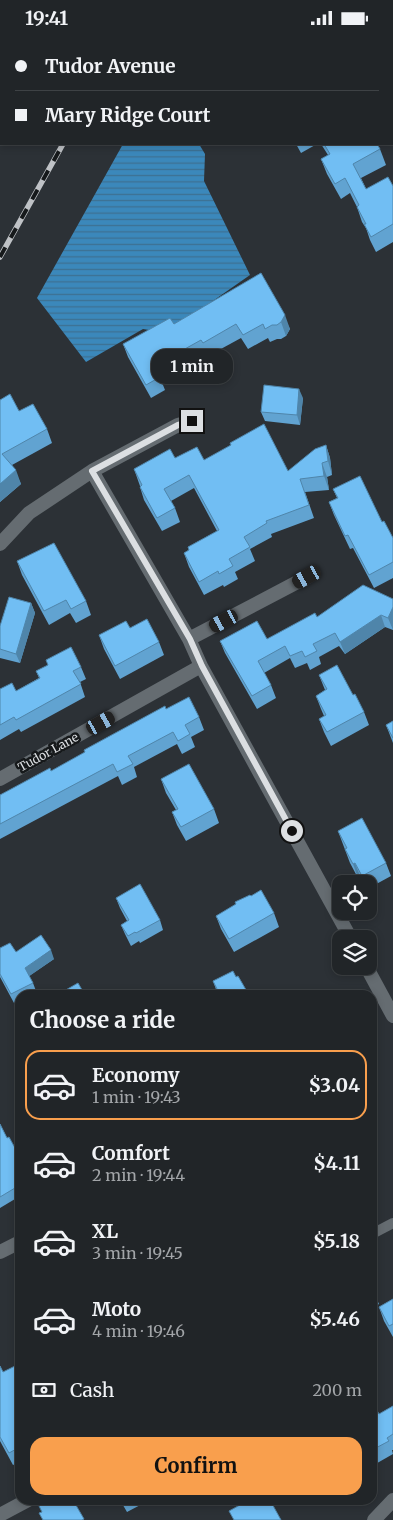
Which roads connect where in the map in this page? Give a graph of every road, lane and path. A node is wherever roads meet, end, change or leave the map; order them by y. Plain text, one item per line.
1 (197, 423) dead end
2 (92, 471) junction
3 (0, 544) edge
4 (307, 577) dead end
5 (190, 639) junction
6 (202, 666) junction
7 (0, 779) edge
8 (346, 930) edge
9 (371, 975) edge
10 (393, 1016) edge
11 (393, 1223) edge
12 (377, 1231) edge
13 (15, 1244) edge
14 (0, 1252) edge
15 (393, 1500) edge
16 (19, 1505) edge
17 (0, 1515) edge
18 (374, 1520) edge

1 - 2 street
2 - 3 street
2 - 5 street
4 - 5 street
5 - 6 street
6 - 7 street, Tudor Lane
6 - 8 street
9 - 10 street
11 - 12 lane
13 - 14 street
15 - 18 street
16 - 17 street

